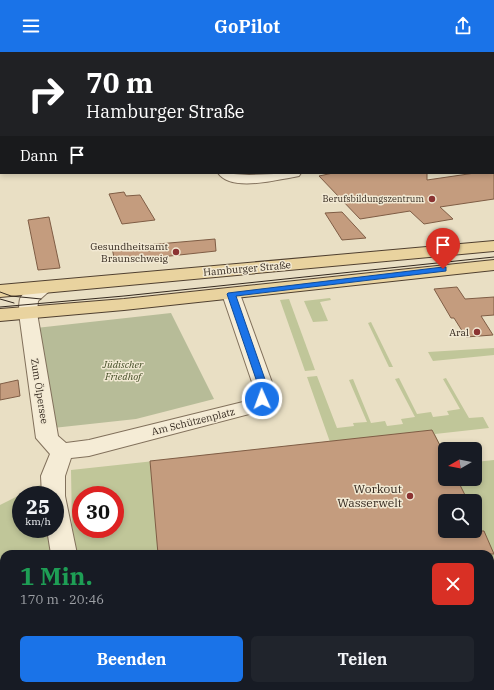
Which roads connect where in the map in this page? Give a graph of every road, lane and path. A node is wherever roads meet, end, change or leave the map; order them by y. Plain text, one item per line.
1 (286, 174) edge
2 (227, 175) edge
3 (494, 246) edge
4 (494, 265) edge
5 (45, 287) junction
6 (0, 291) edge
7 (231, 294) junction
8 (10, 313) edge
9 (62, 451) junction
10 (54, 486) edge
11 (61, 538) edge
12 (63, 550) edge

1 - 2 street
3 - 5 main road, Hamburger Straße
4 - 7 main road
5 - 6 main road, Hamburger Straße
5 - 8 street, Zum Ölpersee
7 - 8 main road
7 - 9 street, Am Schützenplatz
8 - 9 street, Zum Ölpersee
9 - 10 street
11 - 12 street

